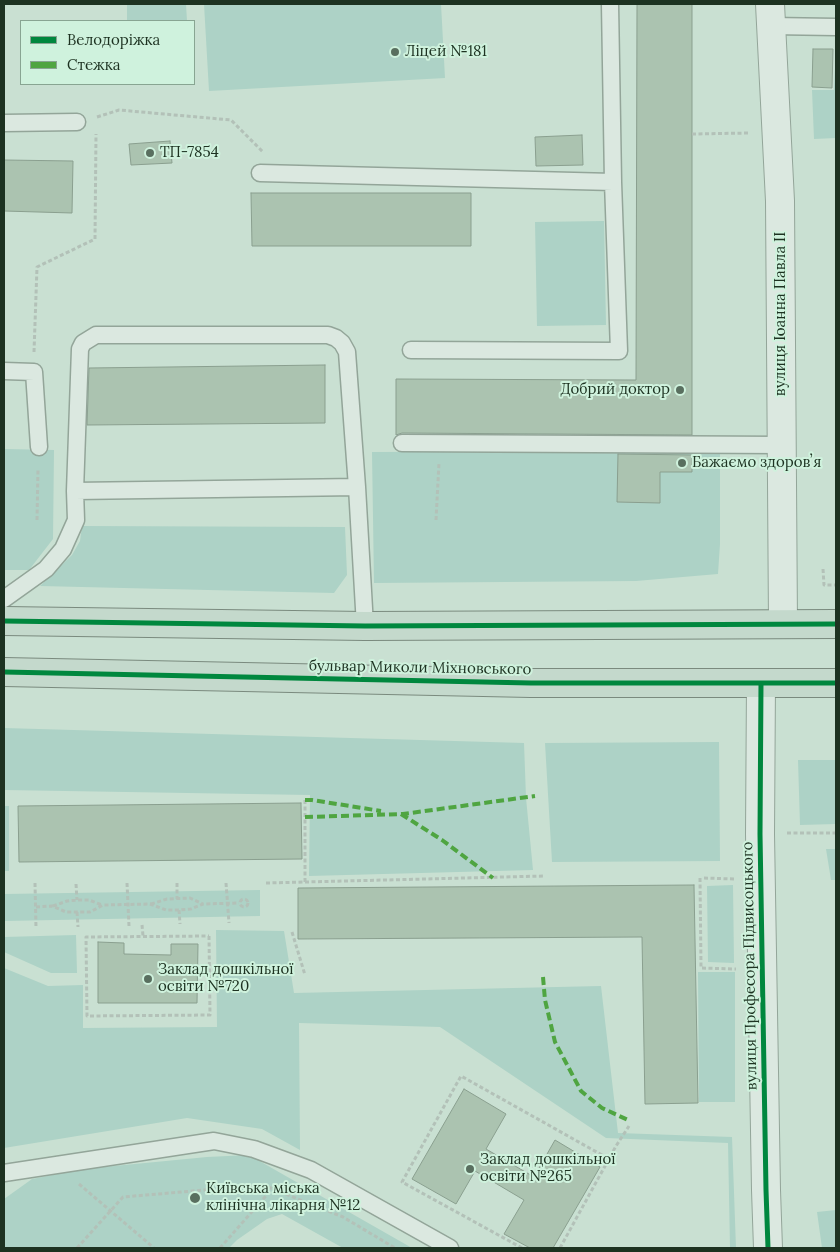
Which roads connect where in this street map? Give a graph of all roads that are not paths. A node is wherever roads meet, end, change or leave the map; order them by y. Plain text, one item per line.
1 (610, 4) edge
2 (771, 15) edge
3 (836, 27) edge
4 (77, 122) road end
5 (4, 123) edge
6 (260, 173) dead end
7 (613, 182) junction
8 (411, 350) dead end
9 (4, 371) edge
10 (402, 443) dead end
11 (782, 445) junction
12 (39, 447) road end
13 (357, 487) junction
14 (76, 491) junction
15 (4, 599) edge
16 (4, 621) edge
17 (783, 624) junction
18 (836, 624) edge
19 (365, 626) junction
20 (4, 672) edge
21 (761, 683) junction
22 (836, 683) edge
23 (4, 1173) edge
24 (450, 1248) edge
25 (768, 1248) edge

1 - 7 lane
2 - 3 lane
2 - 11 street, вулиця Іоанна Павла II
4 - 5 lane
6 - 7 lane
7 - 8 lane
9 - 12 lane
10 - 11 lane
11 - 17 street, вулиця Іоанна Павла II
13 - 14 lane
13 - 14 lane
13 - 19 lane
14 - 15 lane
16 - 19 highway
17 - 18 highway
17 - 19 highway
20 - 21 highway, бульвар Миколи Міхновського
21 - 22 highway, бульвар Миколи Міхновського
21 - 25 street, вулиця Професора Підвисоцького
23 - 24 lane

